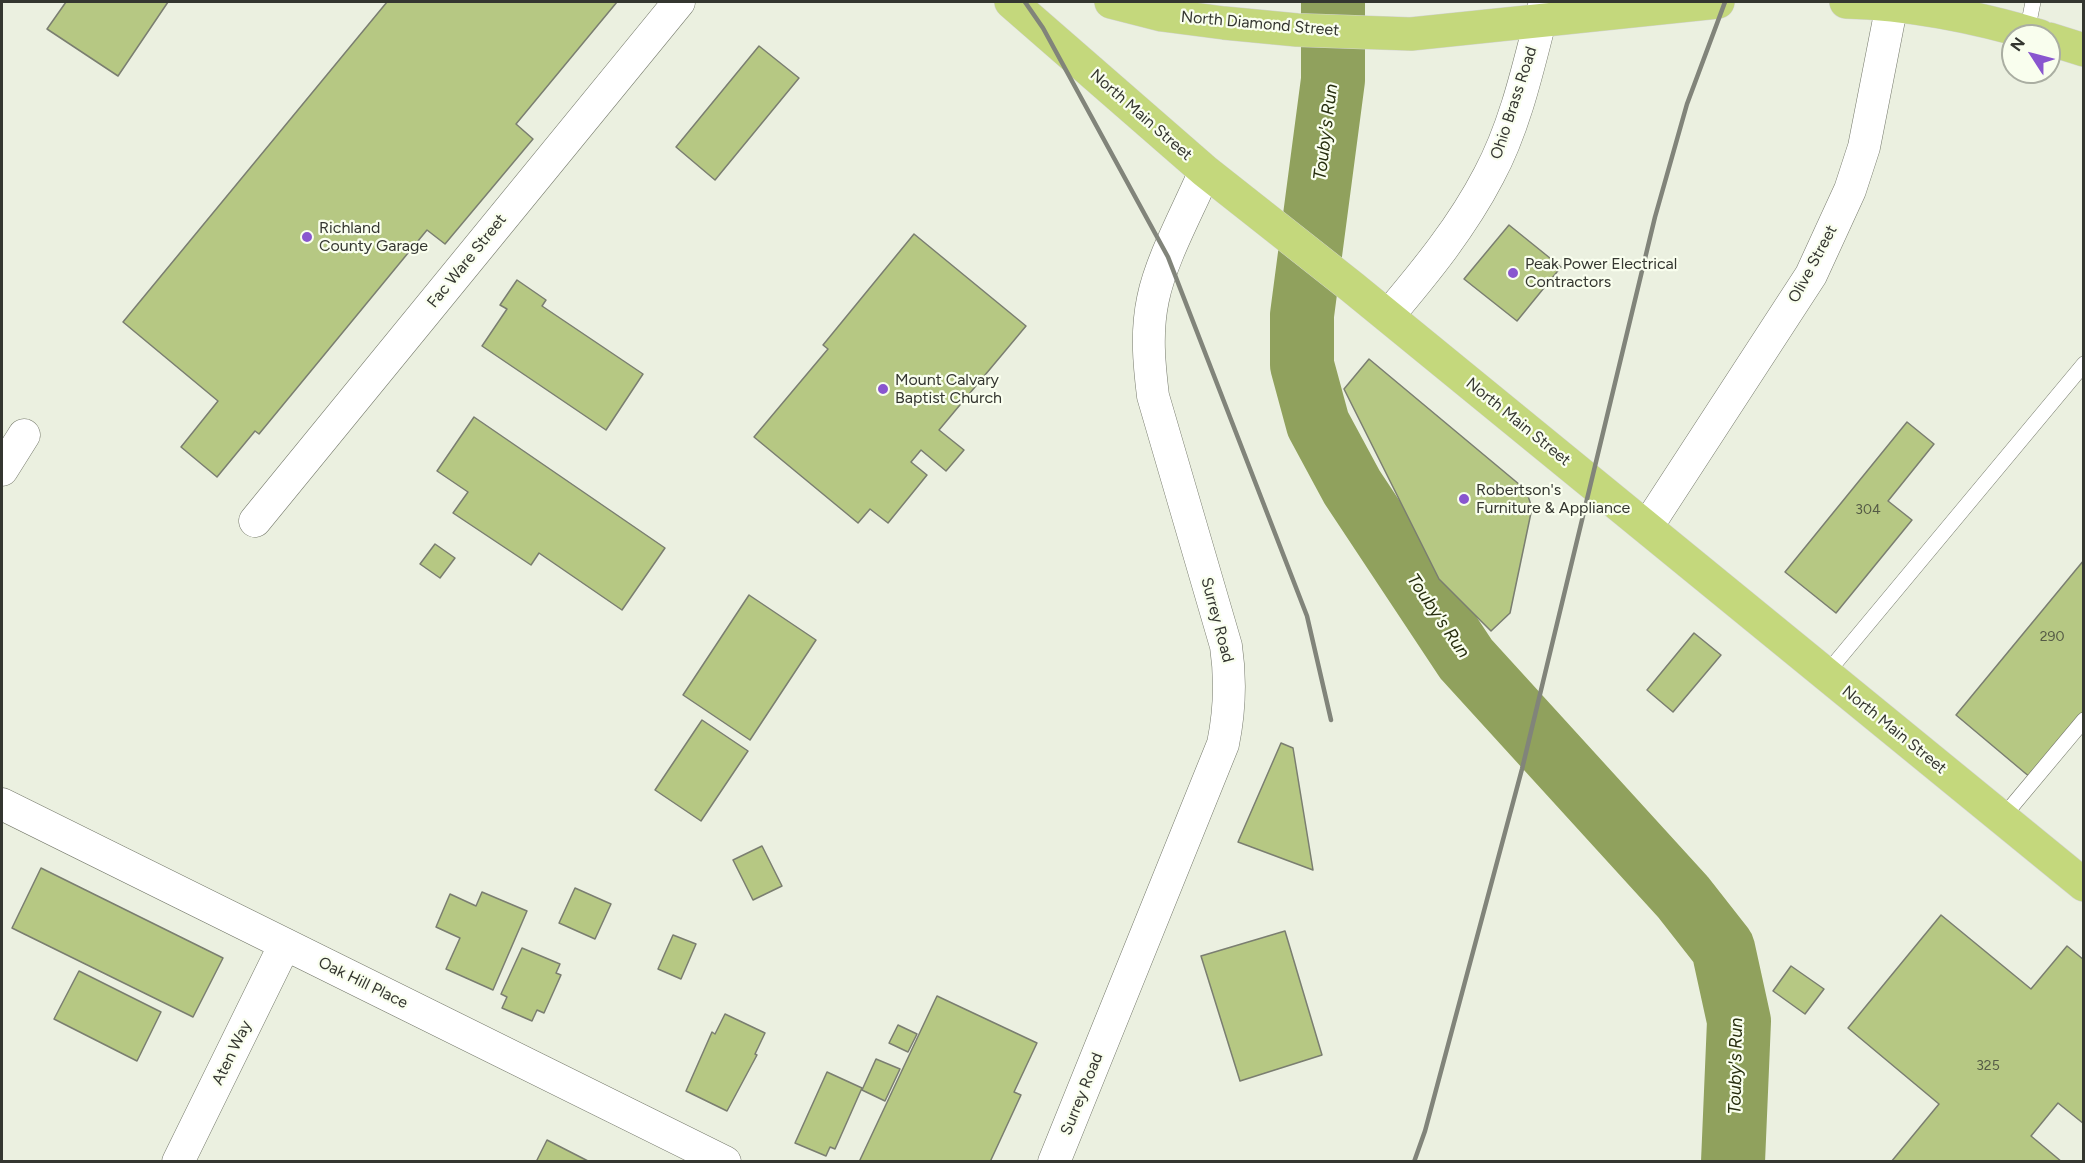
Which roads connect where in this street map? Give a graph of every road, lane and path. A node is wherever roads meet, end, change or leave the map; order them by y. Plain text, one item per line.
1 (679, 2) edge
2 (1011, 2) edge
3 (1111, 2) edge
4 (1718, 2) edge
5 (1846, 2) edge
6 (1892, 4) junction
7 (1542, 11) edge
8 (2018, 24) edge
9 (2061, 39) edge
10 (2084, 50) edge
11 (1205, 171) junction
12 (1388, 316) junction
13 (2084, 363) edge
14 (24, 435) dead end
15 (2, 470) edge
16 (255, 521) dead end
17 (1647, 527) junction
18 (1826, 674) junction
19 (2084, 720) edge
20 (2, 804) edge
21 (2002, 818) junction
22 (2084, 885) edge
23 (285, 944) junction
24 (178, 1161) edge
25 (725, 1161) edge
26 (1054, 1161) edge

1 - 16 street, Fac Ware Street
2 - 11 highway, North Main Street
3 - 7 highway, North Diamond Street
4 - 7 highway, North Diamond Street
5 - 6 highway
6 - 8 highway
6 - 17 street, Olive Street
7 - 12 street, Ohio Brass Road
9 - 10 highway
11 - 12 highway, North Main Street
11 - 26 street, Surrey Road
12 - 17 highway, North Main Street
13 - 18 lane
14 - 15 street
17 - 18 highway, North Main Street
18 - 21 highway, North Main Street
19 - 21 lane
20 - 23 street, Oak Hill Place
21 - 22 highway, North Main Street
23 - 24 street, Aten Way
23 - 25 street, Oak Hill Place

